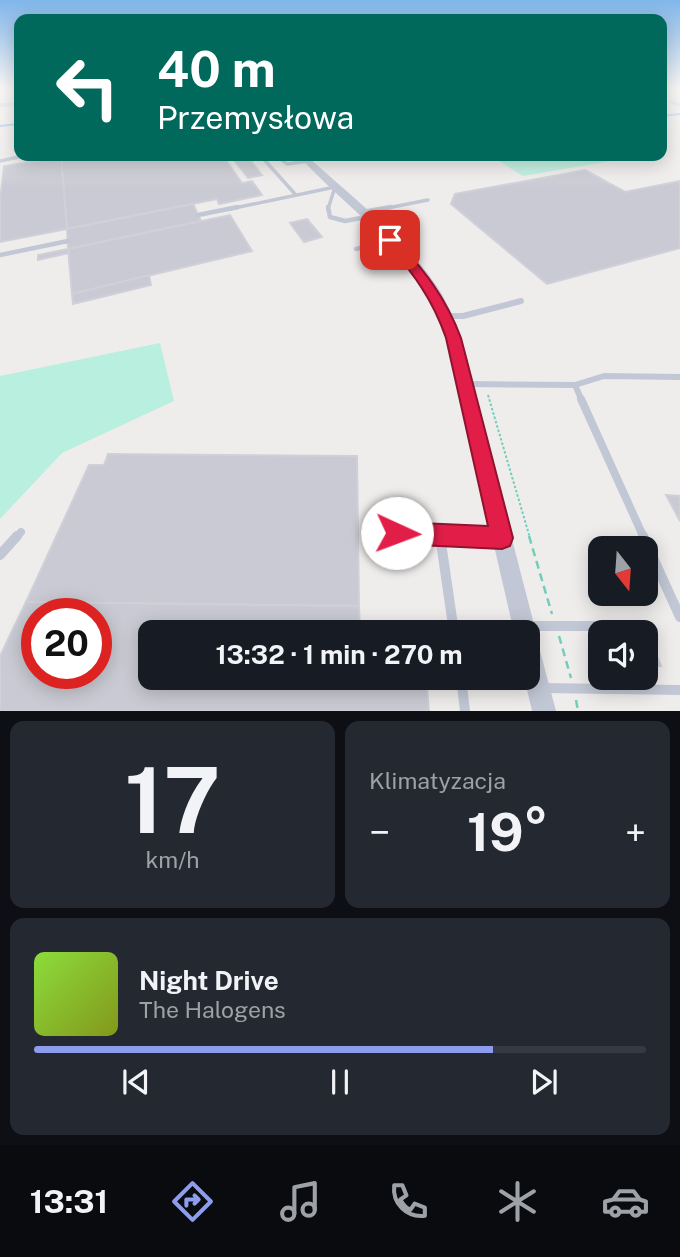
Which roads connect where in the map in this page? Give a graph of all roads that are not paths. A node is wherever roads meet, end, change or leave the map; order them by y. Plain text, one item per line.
1 (265, 161) edge
2 (309, 161) edge
3 (335, 187) junction
4 (295, 194) junction
5 (428, 200) dead end
6 (363, 214) junction
7 (198, 215) dead end
8 (390, 240) junction
9 (68, 242) dead end
10 (356, 249) dead end
11 (0, 255) edge
12 (521, 301) dead end
13 (446, 316) junction
14 (680, 377) edge
15 (464, 384) junction
16 (575, 385) junction
17 (21, 533) dead end
18 (397, 533) dead end
19 (440, 535) junction
20 (502, 538) junction
21 (0, 555) edge
22 (680, 617) edge
23 (452, 620) edge
24 (521, 620) edge
25 (588, 626) edge
26 (540, 631) edge
27 (463, 690) edge
28 (680, 690) edge
29 (541, 699) edge
30 (465, 711) edge

1 - 4 lane
2 - 3 street
3 - 4 lane
3 - 6 street
3 - 6 lane
4 - 7 lane
5 - 6 lane
6 - 8 street
8 - 10 lane
8 - 13 street
9 - 11 lane
12 - 13 lane
13 - 15 street
14 - 16 lane
15 - 16 lane
15 - 20 street
16 - 22 lane
17 - 21 lane
18 - 19 lane
19 - 20 lane
19 - 23 lane
20 - 24 street
25 - 26 lane
27 - 30 lane
28 - 29 lane

